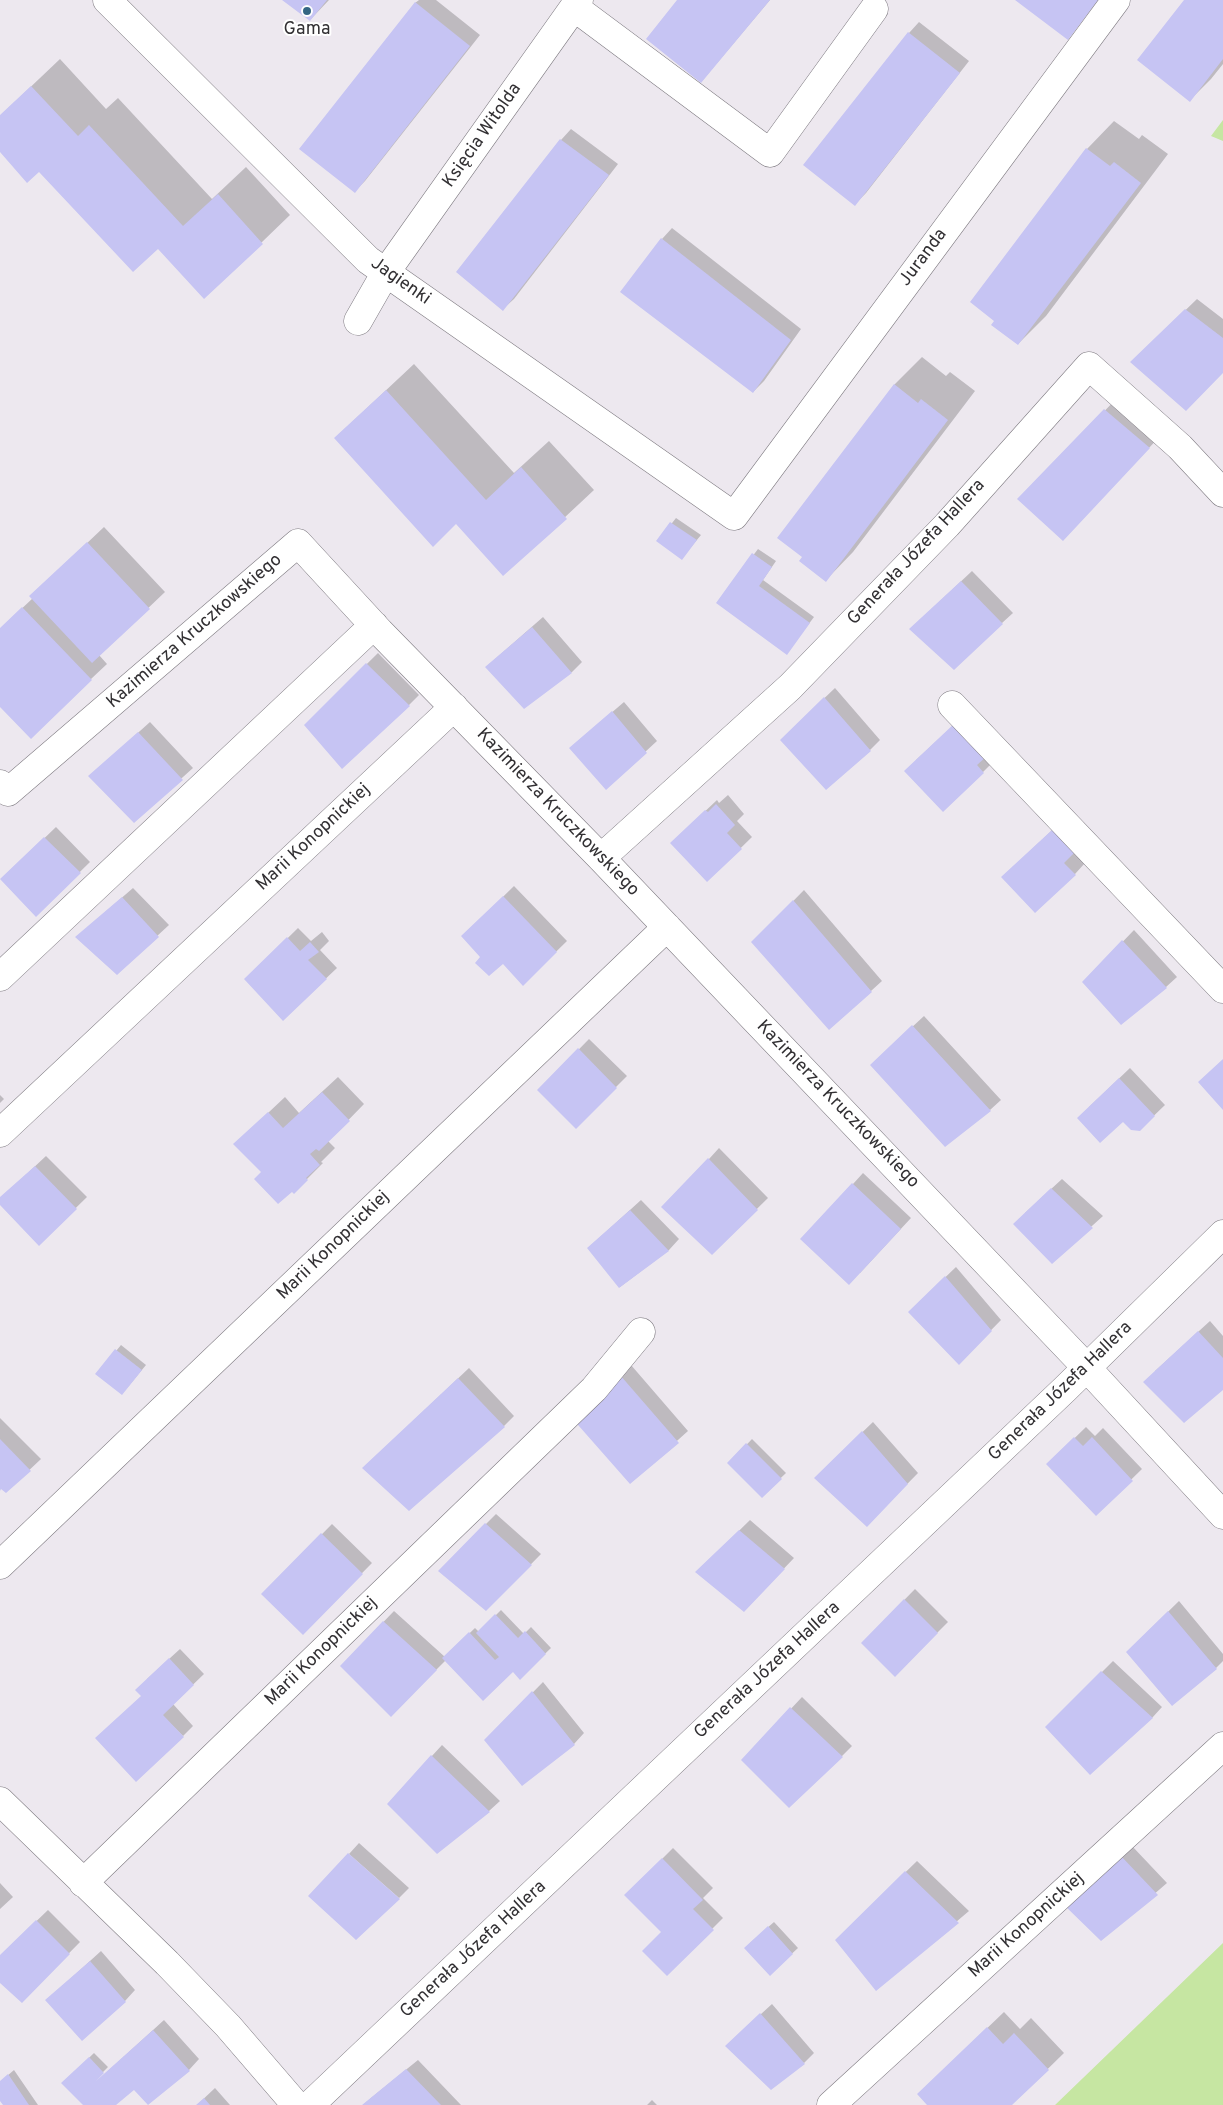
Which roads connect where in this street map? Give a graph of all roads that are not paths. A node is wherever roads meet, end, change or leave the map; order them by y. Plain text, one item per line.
1 (107, 0) edge
2 (1116, 0) edge
3 (576, 4) edge
4 (874, 9) dead end
5 (386, 272) junction
6 (358, 321) dead end
7 (1223, 493) edge
8 (734, 516) joint
9 (374, 624) junction
10 (952, 705) dead end
11 (454, 707) junction
12 (0, 784) edge
13 (601, 858) junction
14 (668, 927) junction
15 (0, 977) edge
16 (1223, 989) edge
17 (0, 1133) edge
18 (1223, 1234) edge
19 (641, 1332) dead end
20 (1087, 1368) junction
21 (1223, 1515) edge
22 (0, 1565) edge
23 (1223, 1746) edge
24 (0, 1801) edge
25 (83, 1883) junction
26 (296, 2105) edge
27 (310, 2105) edge
28 (831, 2105) edge

1 - 5 street, Jagienki
2 - 8 street, Juranda
3 - 4 street
3 - 5 street, Księcia Witolda
5 - 6 street, Księcia Witolda
5 - 8 street, Jagienki
7 - 13 street, Generała Józefa Hallera
9 - 11 street, Kazimierza Kruczkowskiego
9 - 12 street, Kazimierza Kruczkowskiego
9 - 15 street
10 - 16 street
11 - 13 street, Kazimierza Kruczkowskiego
11 - 17 street, Marii Konopnickiej
13 - 14 street, Kazimierza Kruczkowskiego
14 - 20 street, Kazimierza Kruczkowskiego
14 - 22 street, Marii Konopnickiej
18 - 20 street, Generała Józefa Hallera
19 - 25 street, Marii Konopnickiej
20 - 21 street, Kazimierza Kruczkowskiego
20 - 27 street, Generała Józefa Hallera
23 - 28 street, Marii Konopnickiej
24 - 25 street
25 - 26 street

